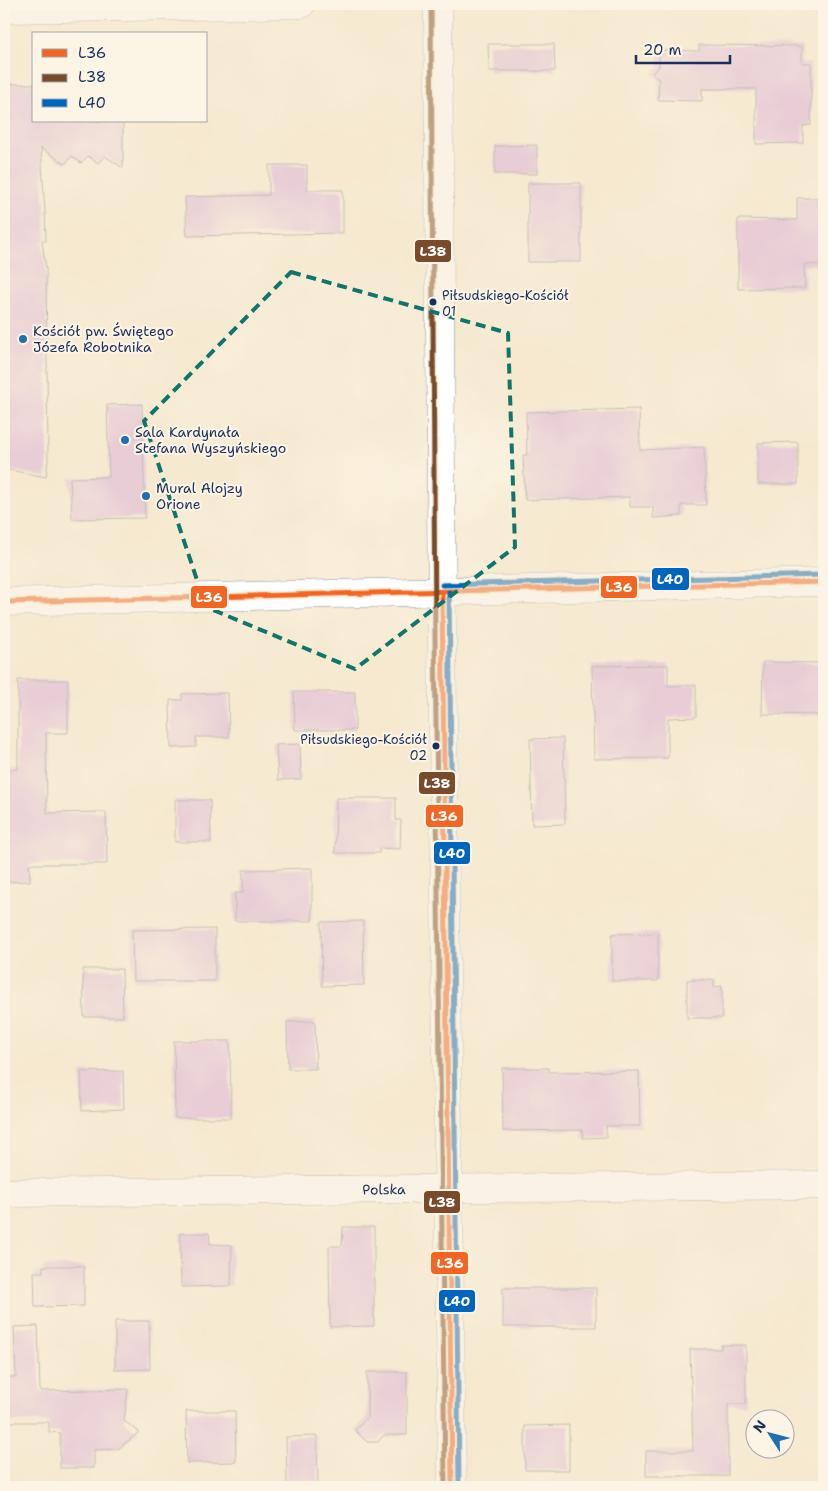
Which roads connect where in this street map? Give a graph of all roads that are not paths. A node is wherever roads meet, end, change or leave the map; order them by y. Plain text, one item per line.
1 (300, 4) edge
2 (438, 4) edge
3 (4, 9) edge
4 (824, 582) edge
5 (442, 592) junction
6 (4, 602) edge
7 (824, 1185) edge
8 (450, 1188) junction
9 (4, 1193) edge
10 (452, 1487) edge

1 - 3 street
2 - 5 street
4 - 5 street
5 - 6 street
5 - 8 street
7 - 8 street, Polska
8 - 9 street, Polska
8 - 10 street

